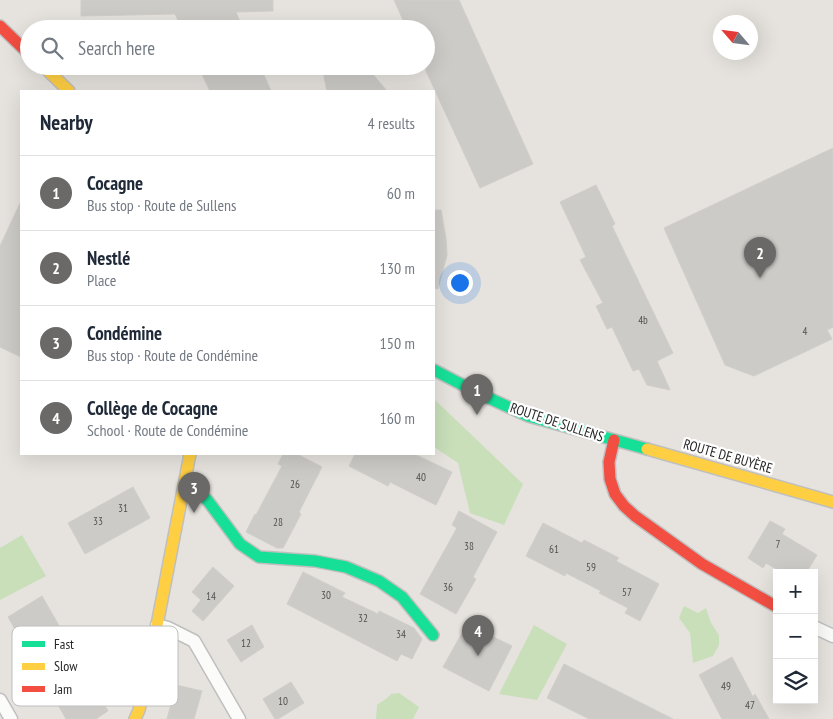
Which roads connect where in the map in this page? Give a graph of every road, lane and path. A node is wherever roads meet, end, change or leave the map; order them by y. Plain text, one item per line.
1 (0, 26) edge
2 (20, 45) edge
3 (52, 75) edge
4 (68, 90) edge
5 (435, 371) edge
6 (614, 440) junction
7 (190, 455) edge
8 (186, 477) junction
9 (833, 502) edge
10 (773, 605) edge
11 (157, 625) joint
12 (161, 626) edge
13 (818, 629) edge
14 (178, 633) edge
15 (433, 635) dead end
16 (833, 636) edge
17 (0, 700) edge
18 (140, 706) edge
19 (10, 719) edge
20 (135, 719) edge
21 (238, 719) edge

1 - 2 street
3 - 4 street
5 - 6 street, ROUTE DE SULLENS
6 - 9 street, ROUTE DE BUYÈRE
6 - 10 street, ROUTE DE SULLENS
7 - 8 street
8 - 11 street
8 - 15 street
11 - 12 street
13 - 16 street
14 - 21 street
17 - 19 street
18 - 20 street

